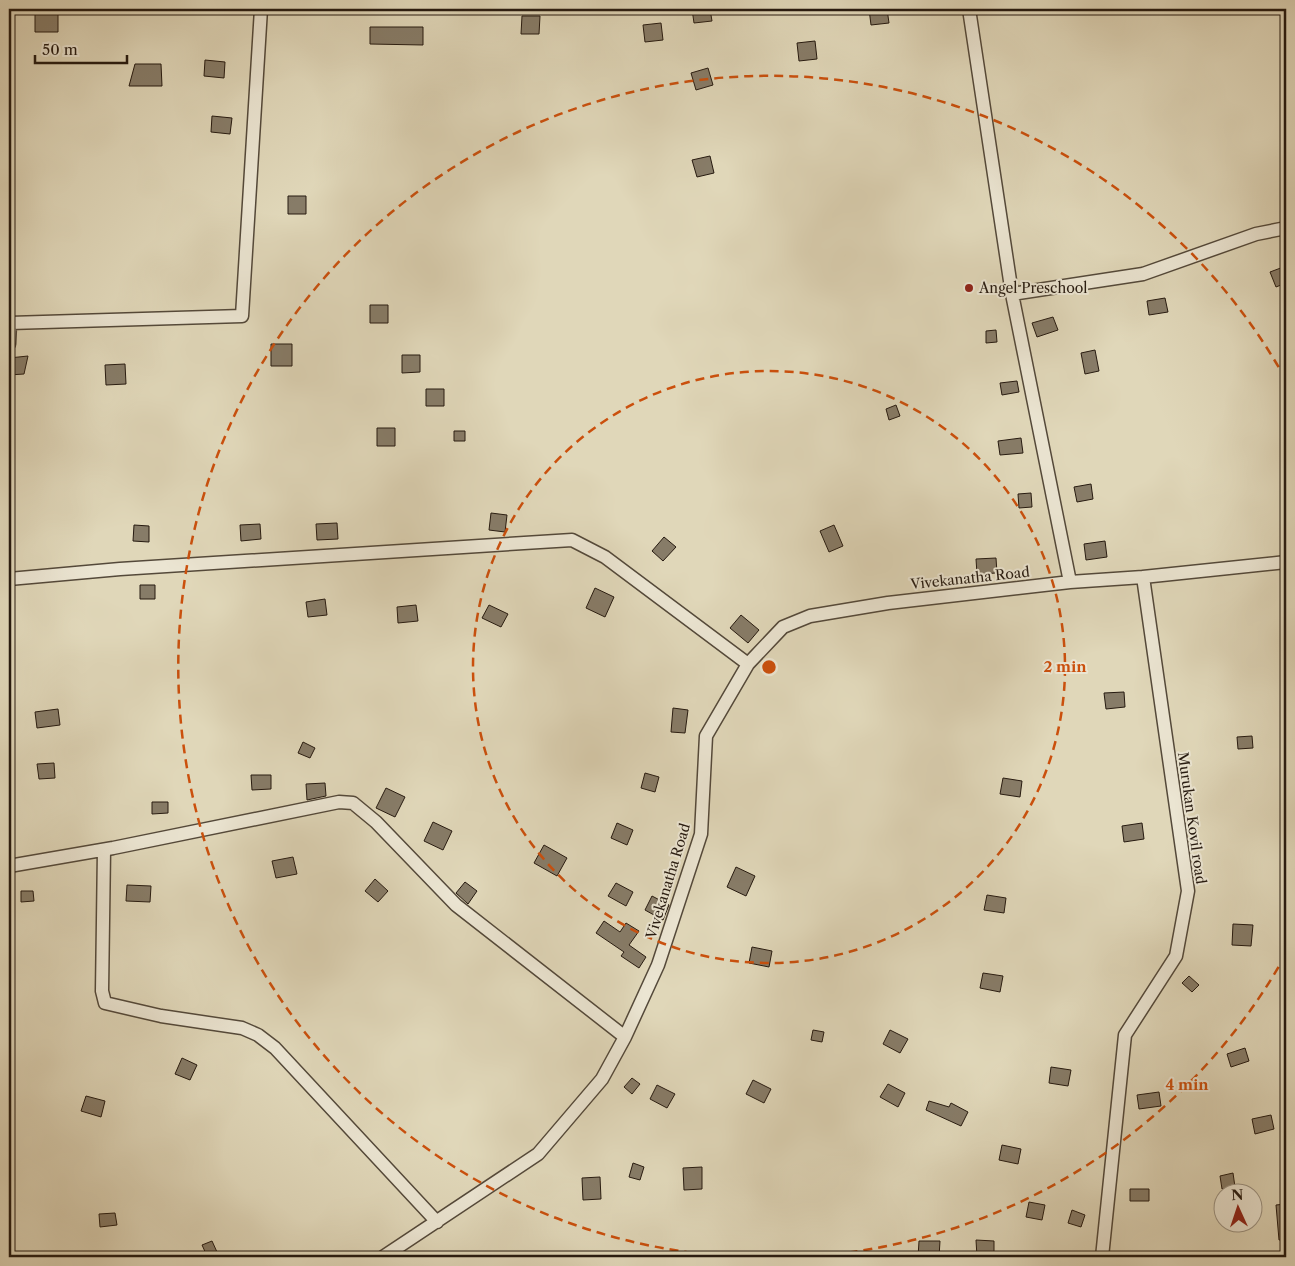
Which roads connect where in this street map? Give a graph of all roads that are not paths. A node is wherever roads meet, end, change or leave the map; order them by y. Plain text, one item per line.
1 (261, 9) edge
2 (969, 9) edge
3 (1286, 228) edge
4 (1012, 294) junction
5 (9, 344) edge
6 (1286, 562) edge
7 (1143, 577) junction
8 (9, 579) edge
9 (1070, 582) junction
10 (748, 664) junction
11 (104, 850) junction
12 (9, 866) edge
13 (625, 1037) junction
14 (437, 1222) junction
15 (382, 1257) edge
16 (1102, 1257) edge

1 - 5 street
2 - 4 street
3 - 4 street
4 - 9 street
6 - 7 street, Vivekanatha Road
7 - 9 street, Vivekanatha Road
7 - 16 street, Murukan Kovil road
8 - 10 street
9 - 10 street, Vivekanatha Road
10 - 13 street, Vivekanatha Road
11 - 12 street
11 - 13 street
11 - 14 street
13 - 14 street, Vivekanatha Road
14 - 15 street, Vivekanatha Road

